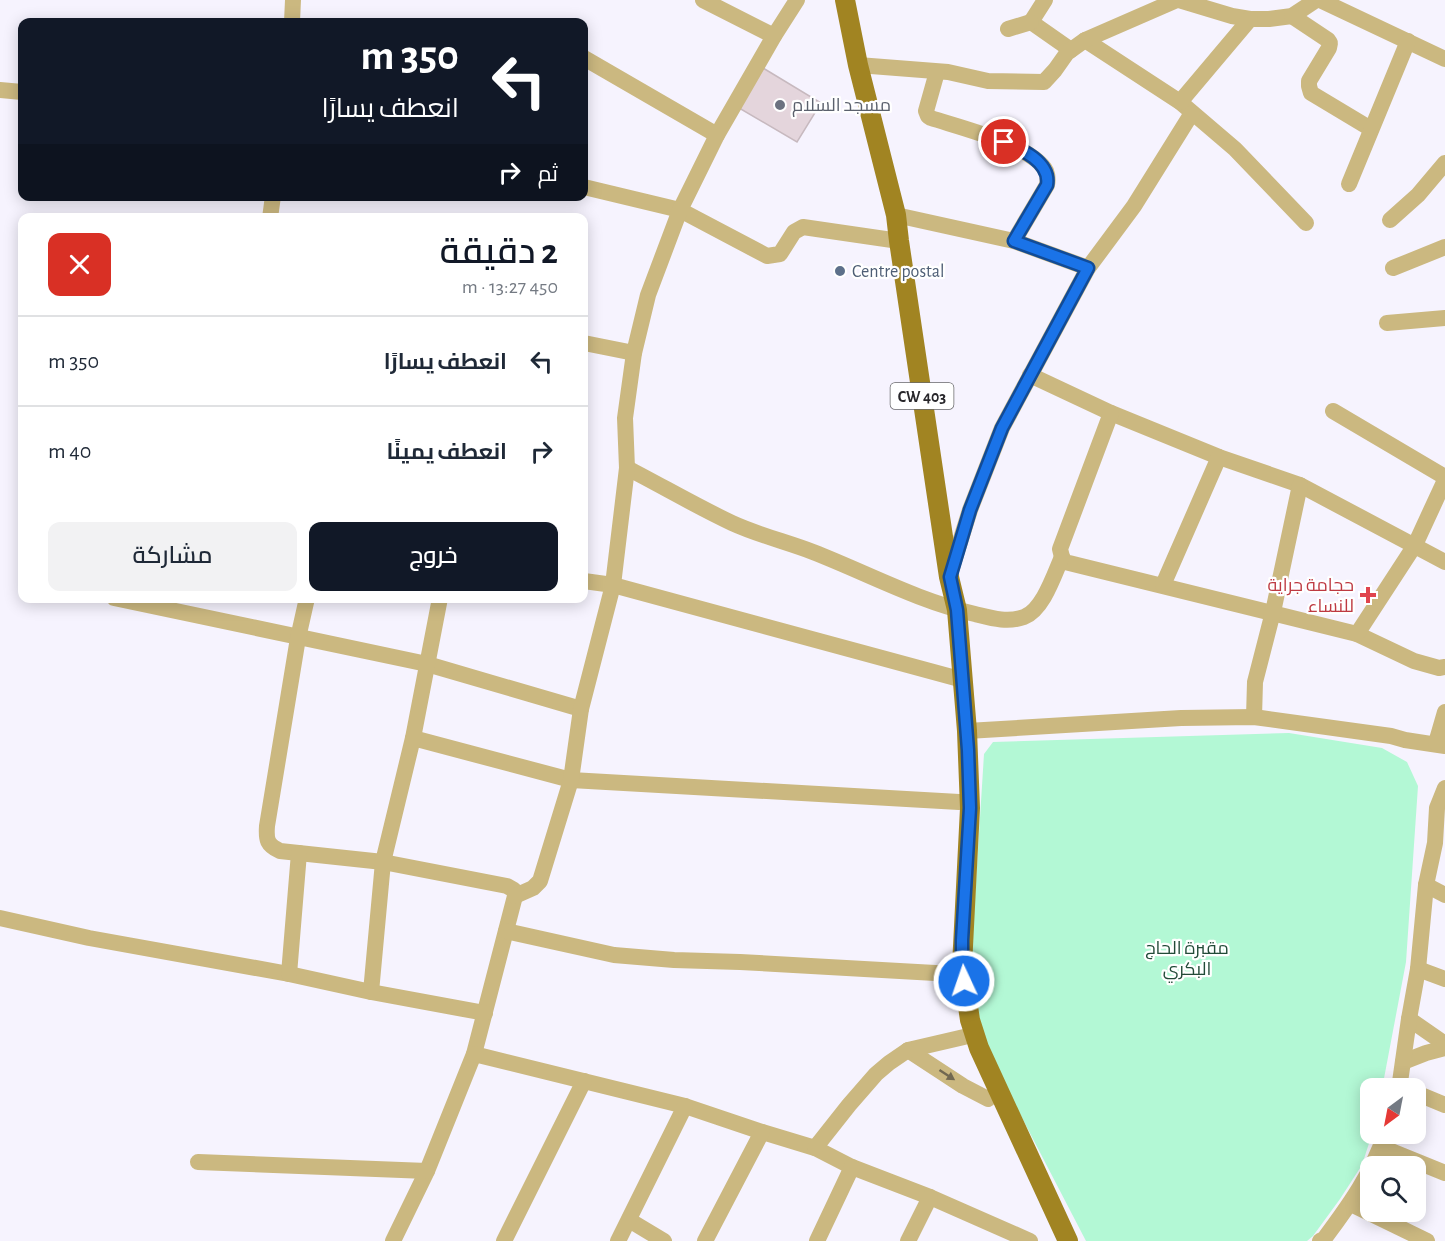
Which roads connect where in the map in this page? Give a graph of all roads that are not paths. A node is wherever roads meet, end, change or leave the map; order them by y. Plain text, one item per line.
1 (293, 0) edge
2 (703, 0) edge
3 (845, 0) edge
4 (851, 0) edge
5 (858, 0) edge
6 (1045, 0) edge
7 (1178, 0) edge
8 (1318, 0) edge
9 (799, 1) edge
10 (1292, 16) junction
11 (292, 18) edge
12 (1250, 19) junction
13 (1030, 22) junction
14 (1008, 28) dead end
15 (774, 36) junction
16 (1408, 41) junction
17 (1078, 45) junction
18 (1445, 59) edge
19 (588, 60) edge
20 (858, 65) junction
21 (937, 72) junction
22 (0, 90) edge
23 (18, 92) edge
24 (1186, 108) junction
25 (1371, 129) junction
26 (717, 135) junction
27 (1445, 164) edge
28 (1349, 184) dead end
29 (588, 188) edge
30 (680, 210) junction
31 (896, 215) junction
32 (1390, 220) dead end
33 (1306, 223) dead end
34 (1014, 241) junction
35 (898, 242) junction
36 (1445, 247) edge
37 (1088, 268) junction
38 (1393, 268) dead end
39 (1445, 318) edge
40 (1387, 323) dead end
41 (588, 344) edge
42 (634, 353) junction
43 (1030, 375) junction
44 (1334, 411) dead end
45 (1111, 413) junction
46 (1219, 457) junction
47 (627, 468) junction
48 (1445, 478) edge
49 (1300, 485) junction
50 (1414, 545) junction
51 (1062, 557) junction
52 (1445, 562) edge
53 (950, 577) junction
54 (588, 582) edge
55 (613, 585) junction
56 (1163, 585) junction
57 (137, 603) edge
58 (306, 603) edge
59 (439, 603) edge
60 (957, 610) junction
61 (1273, 612) junction
62 (1357, 634) junction
63 (298, 638) junction
64 (427, 664) junction
65 (1445, 667) edge
66 (963, 680) junction
67 (580, 709) junction
68 (1445, 712) edge
69 (1254, 717) junction
70 (967, 731) junction
71 (414, 738) junction
72 (1440, 744) edge
73 (571, 780) junction
74 (1445, 788) edge
75 (958, 802) junction
76 (1440, 845) edge
77 (299, 853) junction
78 (383, 862) junction
79 (1426, 885) junction
80 (1445, 895) edge
81 (515, 896) junction
82 (0, 918) edge
83 (506, 931) junction
84 (1418, 969) junction
85 (288, 974) junction
86 (953, 974) junction
87 (1445, 979) edge
88 (371, 992) junction
89 (485, 1012) junction
90 (1409, 1019) junction
91 (964, 1037) junction
92 (1445, 1046) edge
93 (908, 1050) junction
94 (474, 1054) junction
95 (1404, 1062) junction
96 (1402, 1078) edge
97 (584, 1081) junction
98 (1426, 1097) edge
99 (988, 1099) junction
100 (1445, 1105) edge
101 (685, 1106) junction
102 (762, 1132) junction
103 (1381, 1144) edge
104 (1391, 1144) edge
105 (815, 1148) junction
106 (198, 1162) dead end
107 (852, 1167) junction
108 (427, 1171) junction
109 (1445, 1173) edge
110 (930, 1197) junction
111 (1351, 1204) junction
112 (629, 1220) junction
113 (1324, 1240) edge
114 (393, 1241) edge
115 (504, 1241) edge
116 (618, 1241) edge
117 (664, 1241) edge
118 (705, 1241) edge
119 (817, 1241) edge
120 (908, 1241) edge
121 (1030, 1241) edge
122 (1057, 1241) edge
123 (1068, 1241) edge
124 (1427, 1241) edge

1 - 11 street
2 - 15 street
3 - 20 main road, CW 403
4 - 5 street
5 - 20 main road, CW 403
6 - 13 street
7 - 12 street
7 - 17 street
8 - 10 street
8 - 16 street
9 - 15 street
10 - 12 street
10 - 25 street
12 - 24 street
13 - 14 street
13 - 17 street
15 - 26 street
16 - 18 street
16 - 25 street
17 - 21 street
17 - 24 street
19 - 26 street
20 - 21 street
20 - 31 main road, CW 403
21 - 34 street
22 - 23 street
24 - 33 street
24 - 37 street
25 - 28 street
26 - 30 street
27 - 32 street
29 - 30 street
30 - 35 street
30 - 42 street
31 - 34 street
31 - 35 main road, CW 403
34 - 37 street
35 - 53 main road, CW 403
36 - 38 street
37 - 43 street
39 - 40 street
41 - 42 street
42 - 47 street
43 - 45 street
43 - 53 street
44 - 48 street
45 - 46 street
45 - 51 street
46 - 49 street
46 - 56 street
47 - 55 street
47 - 60 street
48 - 50 street
49 - 50 street
49 - 61 street
50 - 52 street
50 - 62 street
51 - 56 street
51 - 60 street
53 - 60 main road, CW 403
54 - 55 street
55 - 66 street
55 - 67 street
56 - 61 street
57 - 63 street
58 - 63 street
59 - 64 street
60 - 66 main road, CW 403
61 - 62 street
61 - 69 street
62 - 65 street
63 - 64 street
63 - 77 street
64 - 67 street
64 - 71 street
66 - 70 main road, CW 403
67 - 73 street
68 - 72 street
69 - 70 street
69 - 72 street
70 - 75 main road, CW 403
70 - 123 main road, CW 403
71 - 73 street
71 - 78 street
73 - 75 street
73 - 81 street
74 - 76 street
75 - 86 main road, CW 403
76 - 79 street
77 - 78 street
77 - 85 street
78 - 81 street
78 - 88 street
79 - 80 street
79 - 84 street
81 - 83 street
82 - 85 street
83 - 86 street
83 - 89 street
84 - 87 street
84 - 90 street
85 - 88 street
86 - 91 main road, CW 403
88 - 89 street
89 - 94 street
90 - 92 street
90 - 95 street
91 - 93 street
91 - 99 main road, CW 403
92 - 95 street
93 -> 99 street
93 - 105 street
94 - 97 street
94 - 108 street
95 - 96 street
97 - 101 street
97 - 115 street
98 - 100 street
99 - 122 main road, CW 403
101 - 102 street
101 - 112 street
102 - 105 street
102 - 118 street
103 - 111 street
104 - 109 street
105 - 107 street
106 - 108 street
107 - 110 street
107 - 119 street
108 - 114 street
110 - 120 street
110 - 121 street
111 - 113 street
111 - 124 street
112 - 116 street
112 - 117 street

